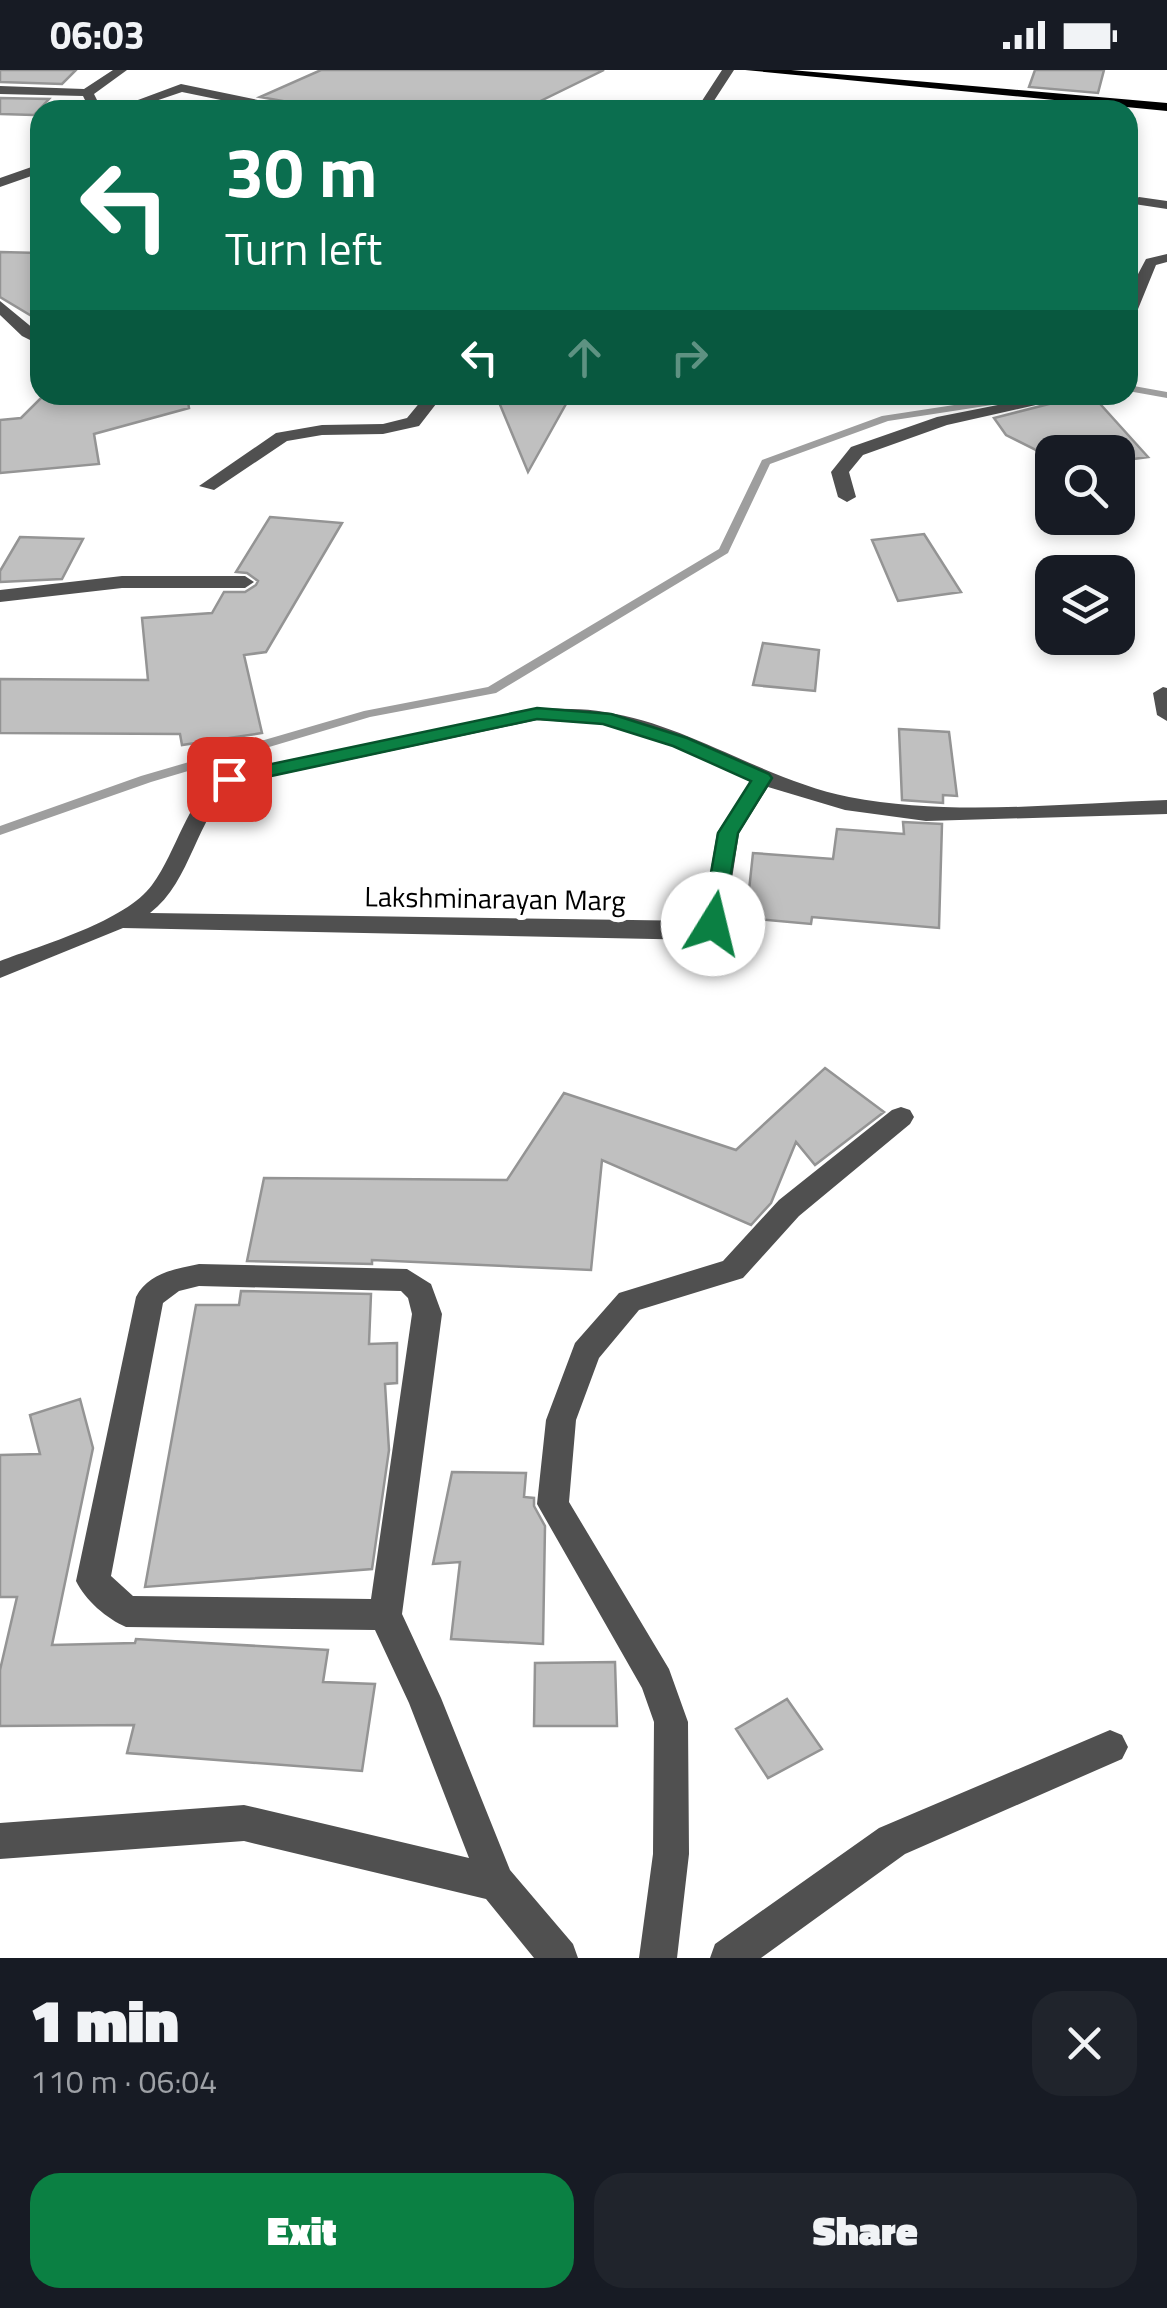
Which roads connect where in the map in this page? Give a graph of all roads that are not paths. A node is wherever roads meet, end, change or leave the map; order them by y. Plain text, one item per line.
1 (121, 70) edge
2 (728, 70) edge
3 (751, 70) edge
4 (828, 74) edge
5 (0, 90) edge
6 (87, 93) junction
7 (91, 100) edge
8 (146, 100) edge
9 (239, 100) edge
10 (708, 100) edge
11 (1095, 100) edge
12 (1138, 104) edge
13 (1167, 107) edge
14 (30, 172) edge
15 (0, 183) edge
16 (1139, 201) dead end
17 (1167, 205) edge
18 (1167, 258) edge
19 (1138, 284) edge
20 (0, 306) edge
21 (30, 335) edge
22 (426, 405) edge
23 (1020, 405) edge
24 (208, 486) dead end
25 (846, 497) dead end
26 (245, 582) dead end
27 (0, 596) edge
28 (762, 778) junction
29 (1167, 807) edge
30 (115, 920) junction
31 (0, 970) edge
32 (901, 1117) dead end
33 (385, 1615) junction
34 (1110, 1747) dead end
35 (0, 1841) edge
36 (497, 1883) junction
37 (560, 1958) edge
38 (658, 1958) edge
39 (729, 1958) edge

1 - 6 street
2 - 10 street
3 - 4 main road
4 - 11 main road
5 - 6 street
6 - 7 street
8 - 9 street
12 - 13 main road
14 - 15 street
16 - 17 street
18 - 19 street
20 - 21 street
22 - 24 street
23 - 25 street
26 - 27 street
28 - 29 street
28 - 30 street
28 - 30 street, Lakshminarayan Marg
30 - 31 street
32 - 38 street
33 - 33 street
33 - 36 street
34 - 39 street
35 - 36 street
36 - 37 street

